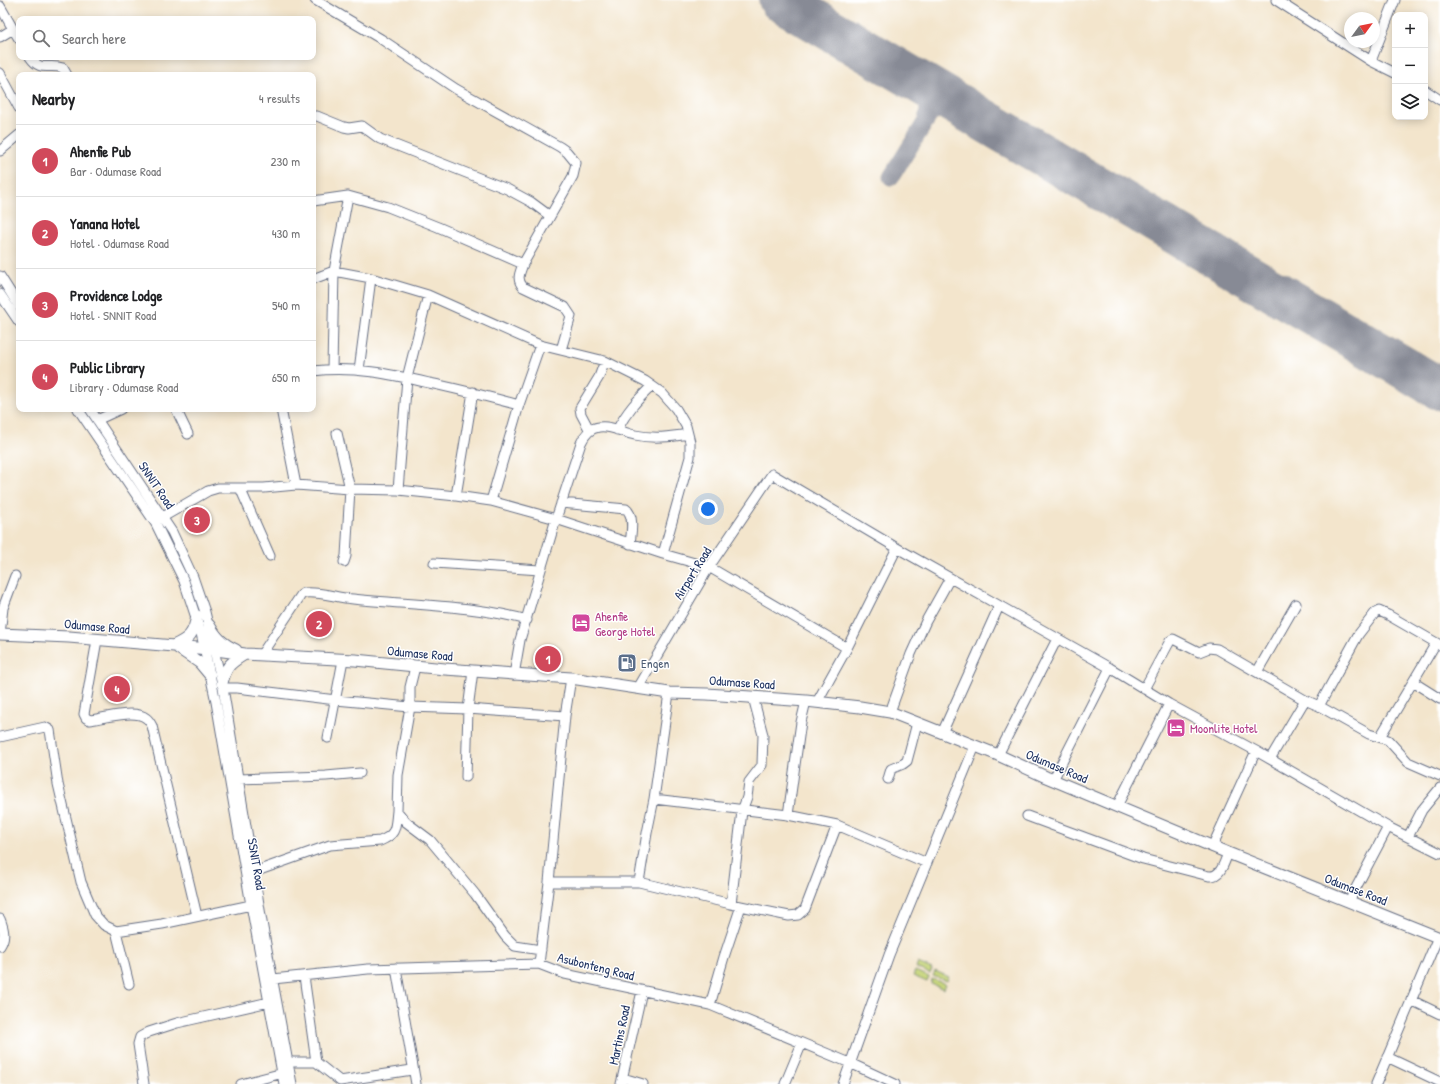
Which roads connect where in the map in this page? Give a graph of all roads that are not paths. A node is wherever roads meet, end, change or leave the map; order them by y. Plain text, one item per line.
1 (315, 0) edge
2 (1276, 0) edge
3 (1395, 0) edge
4 (0, 6) edge
5 (13, 29) junction
6 (16, 34) edge
7 (0, 37) edge
8 (33, 60) edge
9 (1371, 61) junction
10 (65, 72) edge
11 (1392, 72) edge
12 (0, 73) edge
13 (1428, 92) edge
14 (1440, 100) edge
15 (16, 102) edge
16 (316, 116) edge
17 (16, 138) edge
18 (0, 151) edge
19 (348, 196) junction
20 (316, 201) edge
21 (550, 216) junction
22 (523, 264) junction
23 (334, 272) junction
24 (0, 276) edge
25 (316, 278) edge
26 (371, 278) junction
27 (428, 295) junction
28 (1, 296) edge
29 (16, 301) edge
30 (16, 318) edge
31 (540, 345) junction
32 (560, 350) junction
33 (605, 361) junction
34 (332, 369) junction
35 (359, 370) junction
36 (316, 371) edge
37 (407, 378) junction
38 (652, 386) junction
39 (473, 392) junction
40 (519, 405) junction
41 (80, 412) edge
42 (92, 412) edge
43 (114, 412) edge
44 (177, 412) edge
45 (282, 412) edge
46 (97, 420) junction
47 (617, 430) junction
48 (590, 431) junction
49 (336, 432) dead end
50 (188, 434) dead end
51 (688, 434) junction
52 (296, 485) junction
53 (240, 488) junction
54 (350, 489) junction
55 (398, 490) junction
56 (456, 496) junction
57 (491, 501) junction
58 (561, 503) junction
59 (163, 517) junction
60 (556, 519) junction
61 (630, 544) junction
62 (897, 548) junction
63 (663, 554) junction
64 (270, 556) dead end
65 (344, 562) dead end
66 (434, 563) dead end
67 (709, 568) junction
68 (540, 570) junction
69 (15, 576) dead end
70 (950, 578) junction
71 (1296, 604) dead end
72 (999, 606) junction
73 (197, 616) junction
74 (527, 620) junction
75 (209, 625) junction
76 (0, 634) edge
77 (1057, 639) junction
78 (97, 640) junction
79 (1438, 644) edge
80 (174, 647) junction
81 (846, 648) junction
82 (209, 650) junction
83 (245, 654) junction
84 (261, 655) junction
85 (343, 660) junction
86 (415, 667) junction
87 (1110, 668) junction
88 (473, 671) junction
89 (1257, 672) junction
90 (210, 675) junction
91 (514, 675) junction
92 (571, 678) junction
93 (1413, 682) junction
94 (222, 686) junction
95 (638, 688) junction
96 (1144, 689) junction
97 (669, 693) junction
98 (754, 697) junction
99 (1440, 699) edge
100 (336, 700) junction
101 (1305, 700) junction
102 (811, 702) junction
103 (1169, 704) junction
104 (410, 706) junction
105 (1319, 706) junction
106 (468, 709) junction
107 (890, 712) junction
108 (564, 716) junction
109 (917, 723) junction
110 (942, 733) junction
111 (0, 737) edge
112 (1380, 737) junction
113 (328, 738) dead end
114 (975, 746) junction
115 (1256, 751) junction
116 (998, 755) junction
117 (1270, 759) junction
118 (360, 773) dead end
119 (1440, 776) edge
120 (466, 778) dead end
121 (238, 779) junction
122 (888, 779) dead end
123 (1053, 780) junction
124 (1440, 788) edge
125 (654, 799) junction
126 (1117, 806) junction
127 (397, 811) junction
128 (742, 811) junction
129 (788, 815) junction
130 (1027, 816) dead end
131 (837, 825) junction
132 (1388, 827) junction
133 (1408, 837) junction
134 (1212, 847) junction
135 (1228, 853) junction
136 (1440, 853) edge
137 (927, 863) junction
138 (254, 872) junction
139 (549, 882) junction
140 (639, 882) junction
141 (1349, 901) junction
142 (732, 904) junction
143 (250, 905) junction
144 (741, 906) junction
145 (197, 916) junction
146 (0, 919) edge
147 (116, 931) junction
148 (1439, 938) edge
149 (0, 946) edge
150 (541, 950) junction
151 (539, 964) junction
152 (396, 968) junction
153 (304, 976) junction
154 (273, 979) junction
155 (129, 984) dead end
156 (642, 991) junction
157 (1411, 1000) junction
158 (269, 1002) junction
159 (710, 1005) junction
160 (1440, 1014) edge
161 (802, 1043) junction
162 (1387, 1057) junction
163 (316, 1062) junction
164 (850, 1063) junction
165 (287, 1069) junction
166 (412, 1070) junction
167 (622, 1081) edge
168 (340, 1082) edge
169 (1440, 1082) edge
170 (144, 1084) edge
171 (241, 1084) edge
172 (284, 1084) edge
173 (292, 1084) edge
174 (416, 1084) edge
175 (643, 1084) edge
176 (785, 1084) edge
177 (843, 1084) edge
178 (895, 1084) edge
179 (1376, 1084) edge

1 - 21 street
2 - 9 street
3 - 9 street
4 - 5 street
5 - 6 street
5 - 7 street
8 - 10 street
9 - 11 street
12 - 15 street
13 - 14 street
16 - 21 street
17 - 18 street
19 - 20 street
19 - 22 street
19 - 23 street
21 - 22 street
22 - 32 street
23 - 25 street
23 - 26 street
23 - 34 street
24 - 29 street
26 - 27 street
26 - 35 street
27 - 31 street
27 - 37 street
28 - 30 street
31 - 32 street
31 - 40 street
32 - 33 street
33 - 38 street
33 - 48 street
34 - 35 street
34 - 36 street
35 - 37 street
37 - 39 street
37 - 55 street
38 - 47 street
38 - 51 street
39 - 40 street
39 - 56 street
40 - 57 street
41 - 73 street, SNNIT Road
42 - 46 street, SNNIT Road
43 - 46 street
44 - 50 street
45 - 52 street
46 - 59 street, SNNIT Road
47 - 48 street
47 - 51 street
48 - 58 street
49 - 54 street
51 - 63 street
52 - 53 street
52 - 54 street
53 - 59 street
53 - 64 street
54 - 55 street
54 - 65 street
55 - 56 street
56 - 57 street
57 - 60 street
58 - 60 street
58 - 61 street
59 - 75 street, SNNIT Road
60 - 61 street
60 - 68 street
61 - 63 street
62 - 67 street, Airport Road
62 - 70 street
62 - 81 street
63 - 67 street
66 - 68 street
67 - 81 street
67 - 95 street, Airport Road
68 - 74 street
69 - 76 street
70 - 72 street
70 - 107 street
71 - 89 street
72 - 77 street
72 - 110 street
73 - 80 main road
73 - 82 street, SNNIT Road
74 - 84 street
74 - 91 street
75 - 82 street, SNNIT Road
75 - 83 main road
76 - 78 main road, Odumase Road
77 - 87 street
77 - 116 street
78 - 80 main road, Odumase Road
78 - 145 street
79 - 93 street
79 - 105 street
80 - 82 main road, Odumase Road
80 - 90 main road
81 - 102 street
82 - 83 main road, Odumase Road
82 - 90 street, SSNIT Road
82 - 94 street, SSNIT Road
83 - 84 main road, Odumase Road
83 - 94 main road
84 - 85 main road, Odumase Road
85 - 86 main road, Odumase Road
85 - 100 street
86 - 88 main road, Odumase Road
86 - 104 street
87 - 96 street
87 - 123 street
88 - 91 main road, Odumase Road
88 - 106 street
89 - 96 street
89 - 101 street
90 - 143 street, SSNIT Road
91 - 92 main road, Odumase Road
92 - 95 main road, Odumase Road
92 - 108 street
93 - 99 street
93 - 112 street
94 - 100 street
94 - 121 street, SSNIT Road
95 - 97 main road, Odumase Road
96 - 103 street
97 - 98 main road, Odumase Road
97 - 125 street
98 - 102 main road, Odumase Road
98 - 128 street
100 - 104 street
100 - 113 street
101 - 105 street
101 - 117 street
102 - 107 main road, Odumase Road
102 - 129 street
103 - 115 street
103 - 126 street
104 - 106 street
104 - 127 street
105 - 112 street
106 - 108 street
106 - 120 street
107 - 109 main road, Odumase Road
108 - 139 street
109 - 110 main road, Odumase Road
109 - 122 street
110 - 114 main road, Odumase Road
111 - 147 street
112 - 119 street
114 - 116 main road, Odumase Road
114 - 137 street
115 - 117 street
115 - 134 street
116 - 123 main road, Odumase Road
117 - 132 street
118 - 121 street
121 - 138 street, SSNIT Road
123 - 126 main road, Odumase Road
124 - 133 street
125 - 128 street
125 - 140 street
126 - 134 main road, Odumase Road
127 - 138 street
127 - 150 street
128 - 129 street
128 - 142 street
129 - 131 street
130 - 135 street
131 - 137 street
131 - 144 street
132 - 133 street
132 - 141 street
133 - 136 street
134 - 135 main road, Odumase Road
135 - 141 main road, Odumase Road
137 - 164 street
138 - 154 street, SSNIT Road
139 - 140 street
139 - 150 street
140 - 142 street
141 - 148 main road, Odumase Road
142 - 144 street
143 - 145 street
143 - 158 street, SSNIT Road
144 - 159 street
145 - 147 street
146 - 149 street
147 - 155 street
148 - 157 street
150 - 151 street
151 - 152 street, Asubonteng Road
151 - 156 street, Asubonteng Road
152 - 153 street, Asubonteng Road
152 - 166 street
153 - 154 street, Asubonteng Road
153 - 163 street
154 - 165 street, SSNIT Road
156 - 159 street, Asubonteng Road
156 - 167 street, Martins Road
157 - 160 street
157 - 162 street
158 - 165 street, SSNIT Road
158 - 170 street
159 - 161 street, Asubonteng Road
161 - 164 street, Asubonteng Road
161 - 176 street
162 - 169 street
162 - 179 street
163 - 165 street
163 - 168 street
164 - 177 street
164 - 178 street, Asubonteng Road
165 - 171 street
165 - 172 street, SSNIT Road
165 - 173 street, SSNIT Road
166 - 168 street
166 - 174 street
167 - 175 street

